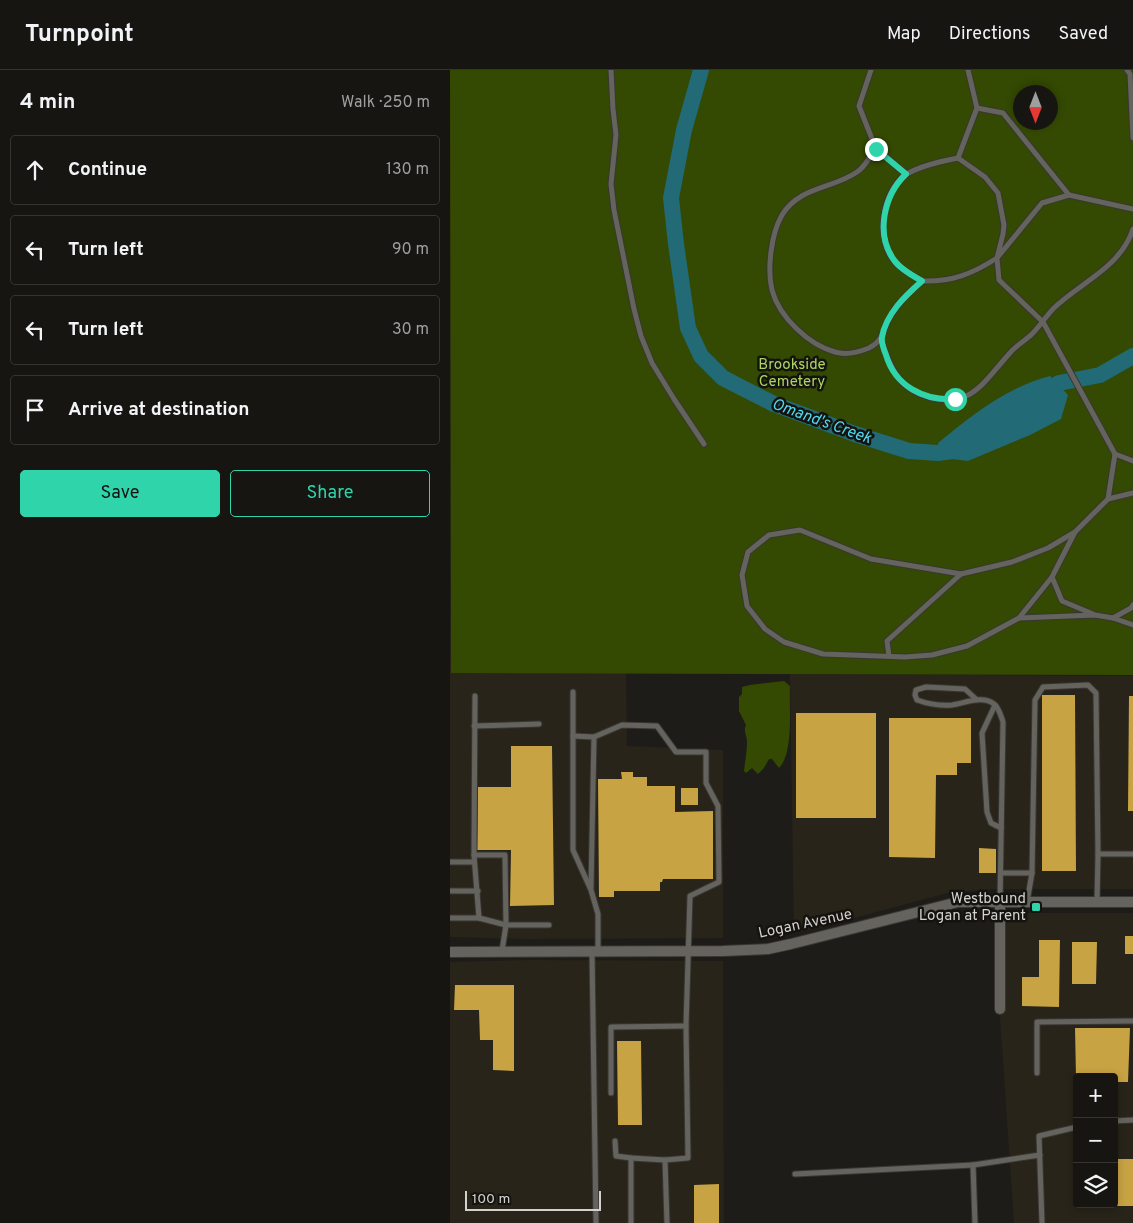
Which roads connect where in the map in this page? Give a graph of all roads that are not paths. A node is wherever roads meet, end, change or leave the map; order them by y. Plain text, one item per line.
1 (611, 70) edge
2 (871, 70) edge
3 (968, 70) edge
4 (1127, 70) edge
5 (977, 108) junction
6 (1133, 138) edge
7 (876, 149) junction
8 (958, 158) junction
9 (906, 174) junction
10 (1069, 195) junction
11 (1133, 209) edge
12 (1133, 229) edge
13 (997, 258) junction
14 (922, 281) junction
15 (1043, 322) junction
16 (881, 339) junction
17 (704, 444) dead end
18 (1115, 454) junction
19 (1133, 461) edge
20 (1133, 493) edge
21 (1108, 499) junction
22 (1075, 532) junction
23 (961, 574) junction
24 (1052, 577) junction
25 (1133, 605) edge
26 (1095, 615) junction
27 (1019, 618) junction
28 (1113, 618) junction
29 (1133, 625) edge
30 (889, 656) junction
31 (573, 692) dead end
32 (474, 696) dead end
33 (977, 700) junction
34 (995, 705) junction
35 (539, 724) dead end
36 (474, 726) junction
37 (573, 736) junction
38 (594, 737) junction
39 (1001, 828) junction
40 (1098, 854) junction
41 (1133, 854) edge
42 (474, 855) junction
43 (450, 862) edge
44 (474, 862) junction
45 (1000, 873) junction
46 (1032, 873) junction
47 (591, 890) junction
48 (450, 891) edge
49 (478, 891) junction
50 (1000, 902) junction
51 (1027, 902) junction
52 (1097, 902) junction
53 (1133, 902) edge
54 (450, 918) edge
55 (479, 918) junction
56 (506, 925) junction
57 (549, 925) dead end
58 (450, 952) edge
59 (502, 952) junction
60 (595, 952) junction
61 (688, 952) junction
62 (1000, 1009) dead end
63 (1133, 1020) edge
64 (686, 1026) junction
65 (1037, 1073) dead end
66 (611, 1092) dead end
67 (1133, 1120) edge
68 (1118, 1121) edge
69 (1073, 1128) edge
70 (615, 1141) dead end
71 (1040, 1155) junction
72 (631, 1158) junction
73 (665, 1160) junction
74 (974, 1165) junction
75 (795, 1174) dead end
76 (596, 1223) edge
77 (630, 1223) edge
78 (667, 1223) edge
79 (975, 1223) edge
80 (1042, 1223) edge

1 - 17 lane
2 - 7 lane
3 - 5 lane
4 - 6 lane
5 - 8 lane
5 - 10 lane
7 - 9 lane
7 - 16 lane
8 - 9 lane
8 - 13 lane
9 - 14 lane
10 - 11 lane
10 - 13 lane
12 - 15 lane
13 - 14 lane
13 - 15 lane
14 - 16 lane
15 - 16 lane
15 - 18 lane
18 - 19 lane
18 - 21 lane
20 - 21 lane
21 - 22 lane
22 - 23 lane
22 - 24 lane
23 - 30 lane
23 - 30 lane
24 - 26 lane
24 - 27 lane
25 - 28 lane
26 - 27 lane
26 - 28 lane
27 - 30 lane
28 - 29 lane
31 - 37 lane
32 - 36 lane
33 - 33 lane
33 - 34 lane
34 - 39 lane
34 - 39 lane
35 - 36 lane
36 - 42 lane
37 - 38 lane
37 - 47 lane
38 - 47 lane
38 - 61 lane
39 - 45 lane
40 - 41 lane
40 - 46 lane
40 - 52 lane
42 - 44 lane
42 - 56 lane
43 - 44 lane
44 - 49 lane
45 - 46 lane
45 - 50 lane
46 - 51 lane
47 - 60 lane
48 - 49 lane
49 - 55 lane
50 - 51 street, Logan Avenue
50 - 61 street, Logan Avenue
50 - 62 street
51 - 52 street, Logan Avenue
52 - 53 street, Logan Avenue
54 - 55 lane
55 - 56 lane
56 - 57 lane
56 - 59 lane
58 - 59 street, Logan Avenue
59 - 60 street, Logan Avenue
60 - 61 street, Logan Avenue
60 - 76 lane
61 - 64 lane
63 - 65 lane
64 - 66 lane
64 - 73 lane
67 - 68 lane
69 - 71 lane
70 - 72 lane
71 - 74 lane
71 - 80 lane
72 - 73 lane
72 - 77 lane
73 - 78 lane
74 - 75 lane
74 - 79 lane

